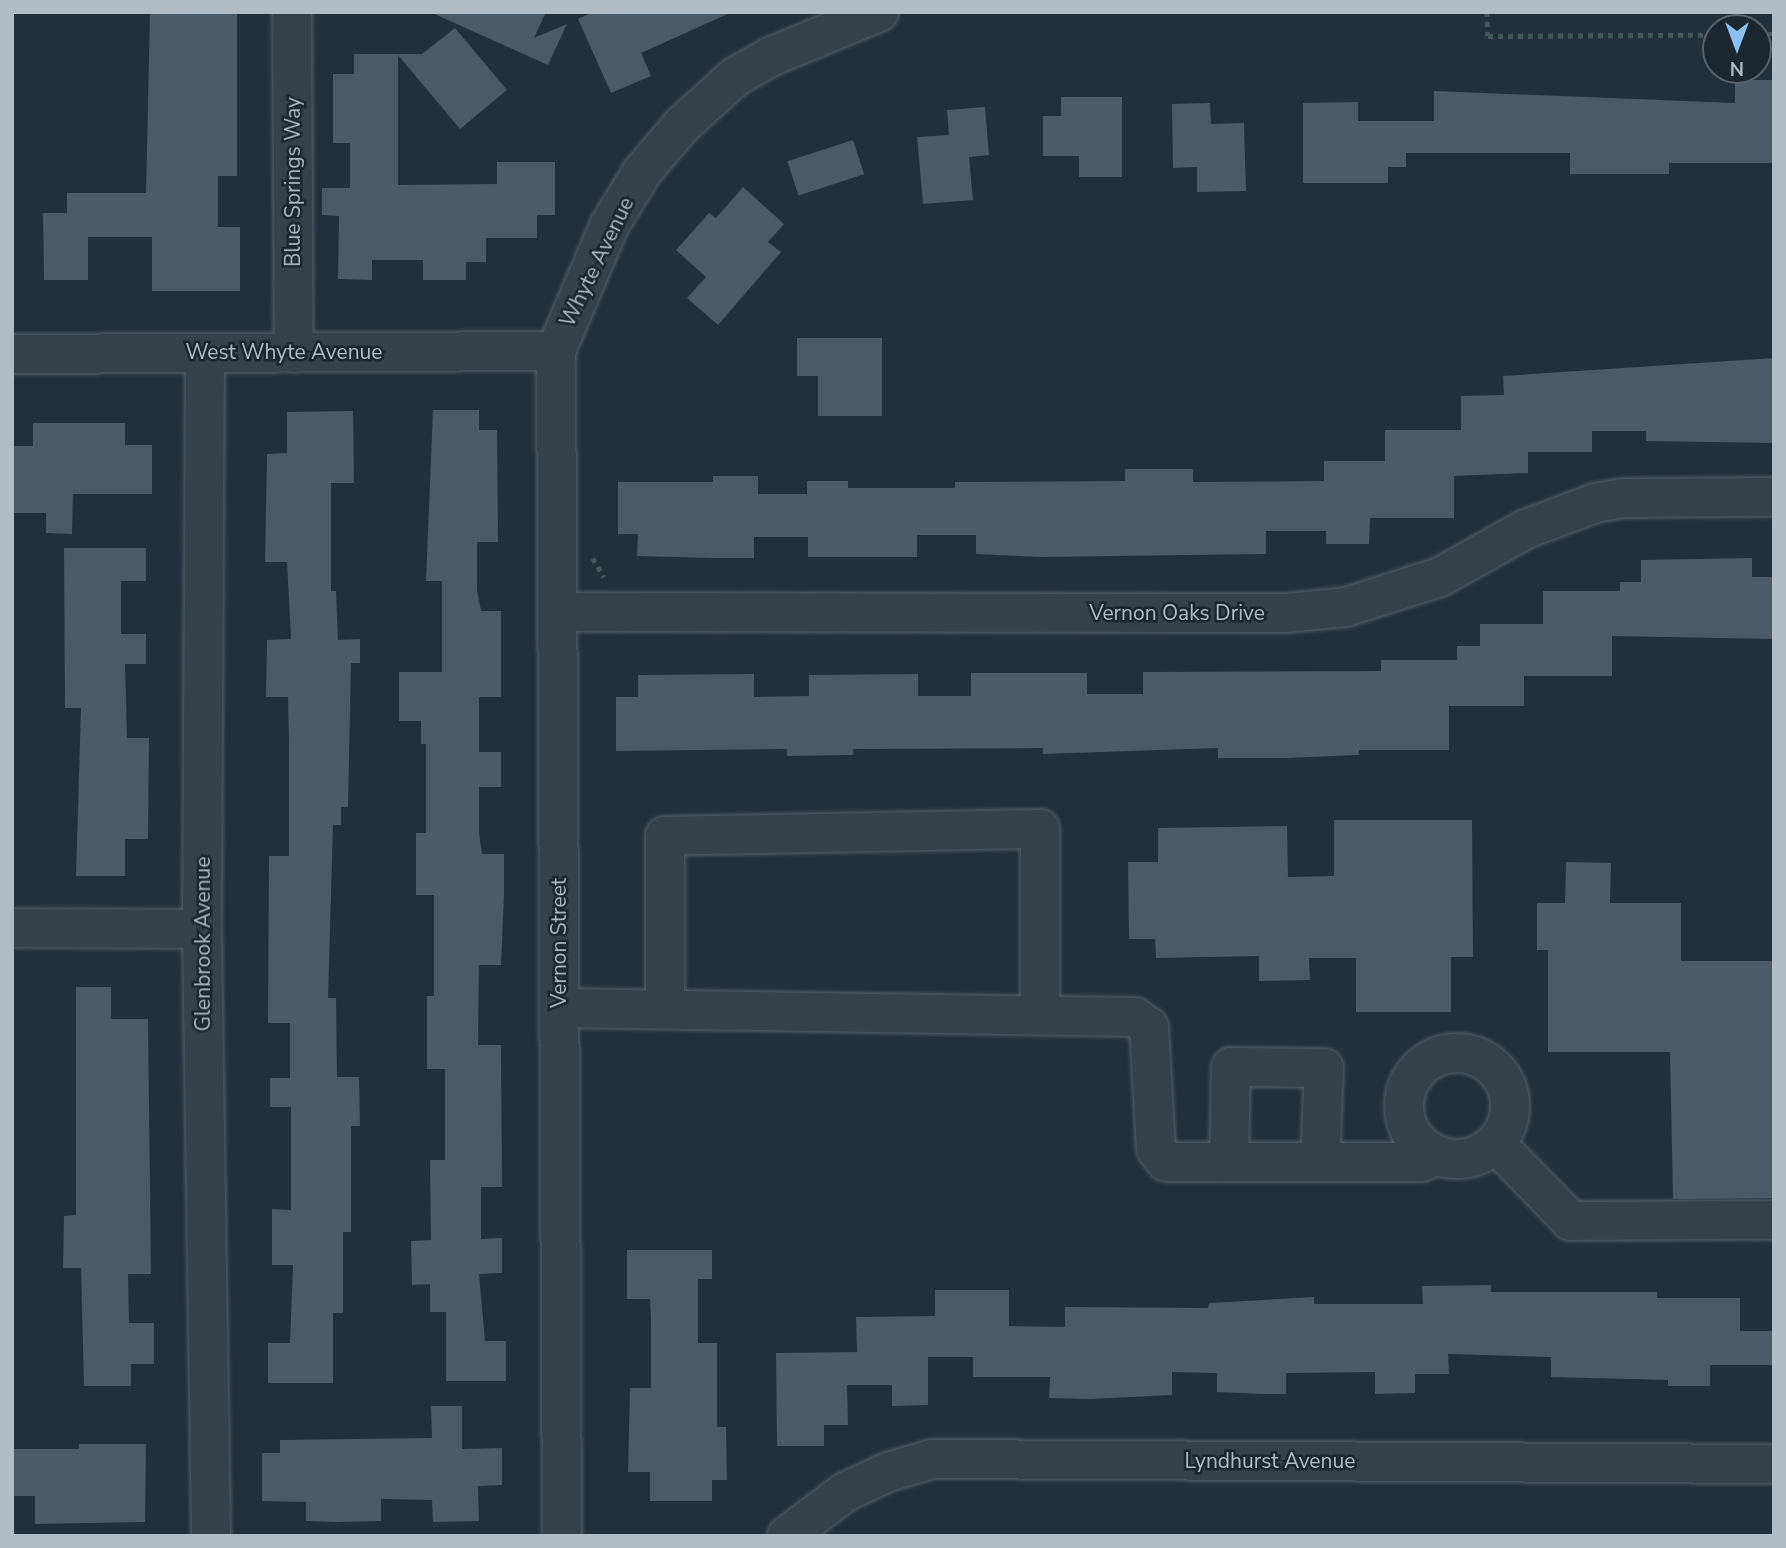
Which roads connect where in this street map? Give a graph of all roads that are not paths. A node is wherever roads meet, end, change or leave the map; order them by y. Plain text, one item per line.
1 (292, 12) edge
2 (869, 13) edge
3 (556, 351) junction
4 (205, 352) junction
5 (294, 352) junction
6 (12, 354) edge
7 (1774, 497) edge
8 (558, 612) junction
9 (12, 929) edge
10 (202, 929) junction
11 (560, 1008) junction
12 (665, 1009) junction
13 (1040, 1015) junction
14 (1495, 1143) junction
15 (1437, 1155) junction
16 (1229, 1162) junction
17 (1320, 1162) junction
18 (1774, 1220) edge
19 (1774, 1464) edge
20 (211, 1536) edge
21 (562, 1536) edge
22 (787, 1536) edge

1 - 5 street, Blue Springs Way
2 - 3 street, Whyte Avenue
3 - 5 street, West Whyte Avenue
3 - 8 street, Vernon Street
4 - 5 street, West Whyte Avenue
4 - 6 street, West Whyte Avenue
4 - 10 street, Glenbrook Avenue
7 - 8 street, Vernon Oaks Drive
8 - 11 street, Vernon Street
9 - 10 street
10 - 20 street, Glenbrook Avenue
11 - 12 street
11 - 21 street, Vernon Street
12 - 13 street
12 - 13 street
13 - 16 street
14 - 15 street
14 - 15 street
14 - 18 street
15 - 17 street
16 - 17 street
16 - 17 street
19 - 22 street, Lyndhurst Avenue

